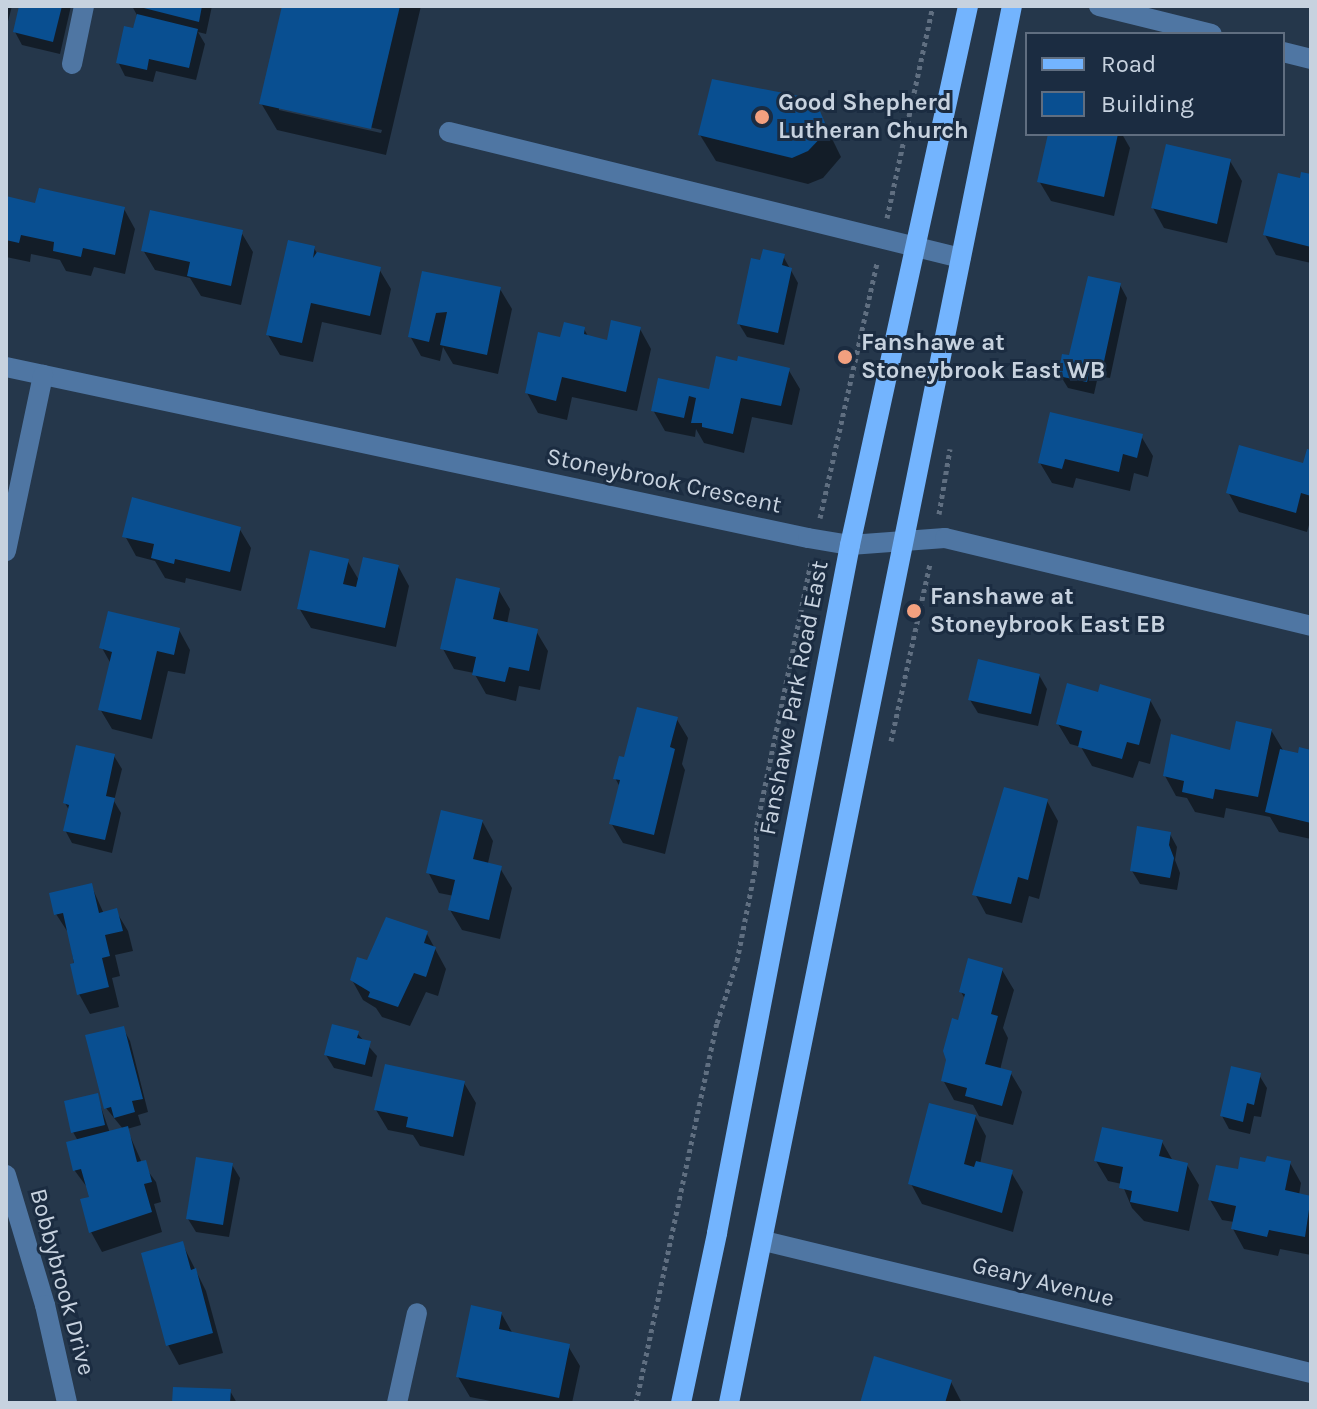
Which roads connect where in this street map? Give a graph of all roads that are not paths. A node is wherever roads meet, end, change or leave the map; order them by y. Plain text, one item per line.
1 (84, 6) edge
2 (968, 6) edge
3 (1012, 6) edge
4 (1099, 6) edge
5 (1204, 32) edge
6 (1285, 52) edge
7 (1311, 59) edge
8 (72, 64) dead end
9 (449, 132) dead end
10 (913, 248) junction
11 (961, 258) junction
12 (6, 367) edge
13 (43, 375) junction
14 (903, 538) junction
15 (850, 545) junction
16 (6, 551) edge
17 (1311, 626) edge
18 (6, 1175) edge
19 (764, 1241) junction
20 (417, 1313) dead end
21 (1311, 1373) edge
22 (67, 1403) edge
23 (397, 1403) edge
24 (681, 1403) edge
25 (729, 1403) edge

1 - 8 street
2 - 10 main road, Fanshawe Park Road East
3 - 11 main road
4 - 5 street
6 - 7 street
9 - 10 street
10 - 11 street
10 - 15 main road, Fanshawe Park Road East
11 - 14 main road
12 - 13 street, Stoneybrook Crescent
13 - 15 street, Stoneybrook Crescent
13 - 16 street
14 - 15 street, Stoneybrook Crescent
14 - 17 street, Stoneybrook Crescent
14 - 19 main road
15 - 24 main road, Fanshawe Park Road East
18 - 22 street, Bobbybrook Drive
19 - 21 street, Geary Avenue
19 - 25 main road
20 - 23 street

